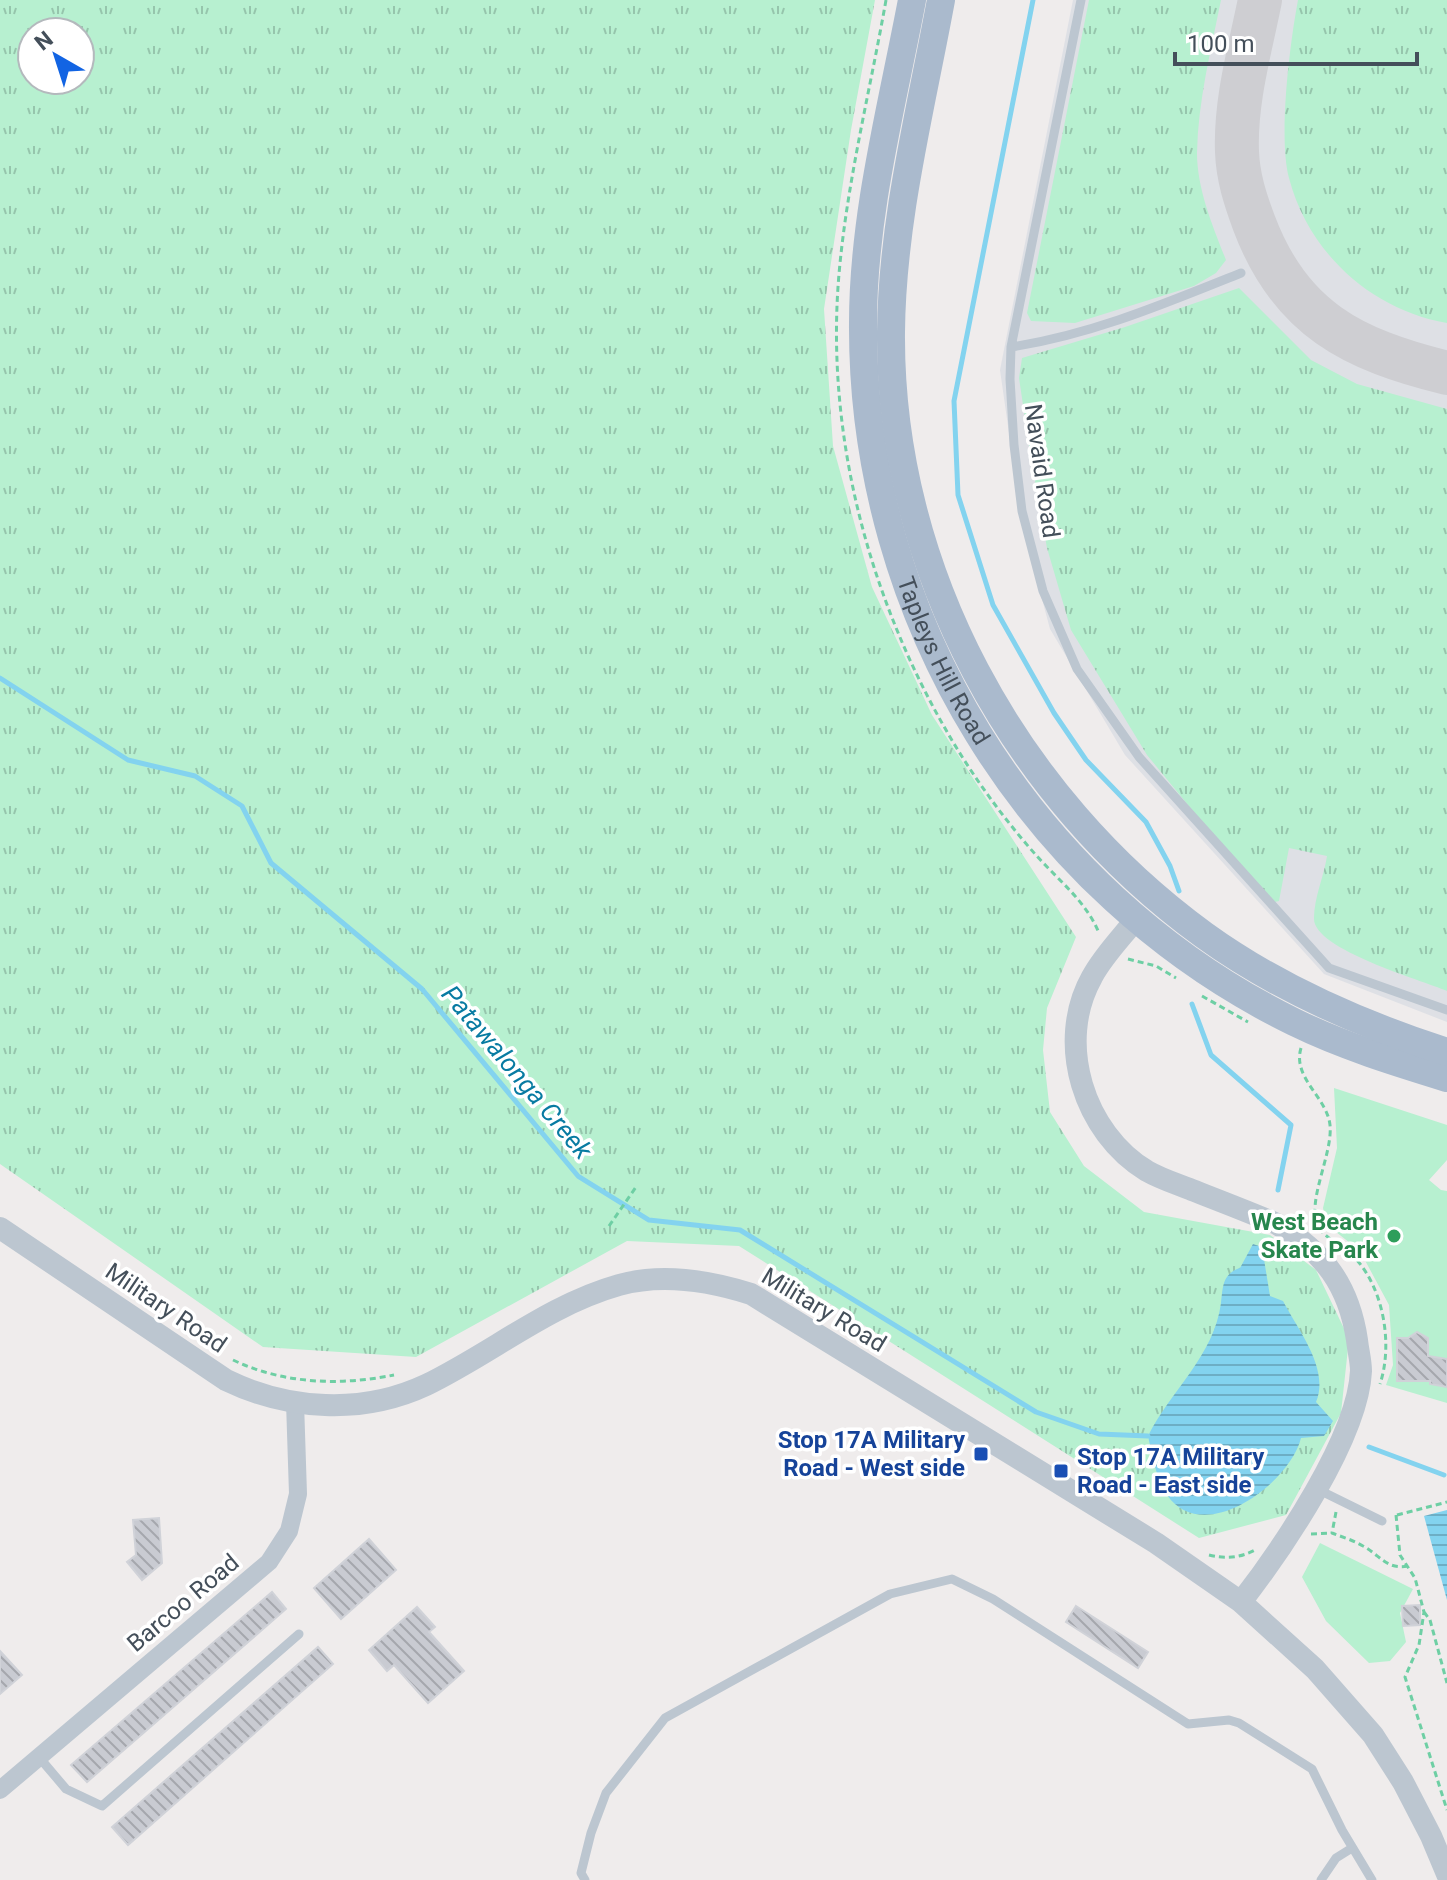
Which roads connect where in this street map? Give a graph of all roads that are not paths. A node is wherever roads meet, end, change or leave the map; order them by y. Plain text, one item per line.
1 (912, 0) edge
2 (941, 0) edge
3 (1081, 0) edge
4 (1241, 273) dead end
5 (1011, 347) junction
6 (1070, 813) junction
7 (1136, 919) junction
8 (1447, 1010) edge
9 (1447, 1052) edge
10 (1447, 1078) edge
11 (0, 1228) edge
12 (295, 1402) junction
13 (1316, 1489) junction
14 (1382, 1521) dead end
15 (1241, 1602) junction
16 (299, 1634) dead end
17 (38, 1756) junction
18 (0, 1790) edge
19 (1352, 1848) junction
20 (1447, 1874) edge
21 (585, 1880) edge
22 (1321, 1880) edge
23 (1372, 1880) edge

1 - 7 main road, Tapleys Hill Road
2 - 6 main road, Tapleys Hill Road
3 - 5 lane, Navaid Road
4 - 5 lane
5 - 8 lane, Navaid Road
6 - 7 main road
6 - 9 main road, Tapleys Hill Road
7 - 10 main road, Tapleys Hill Road
7 - 13 street
11 - 12 street, Military Road
12 - 15 street, Military Road
12 - 17 street, Barcoo Road
13 - 14 lane
13 - 15 street
15 - 20 street, Military Road
16 - 17 lane
17 - 18 street, Barcoo Road
19 - 21 lane
19 - 22 lane
19 - 23 lane

